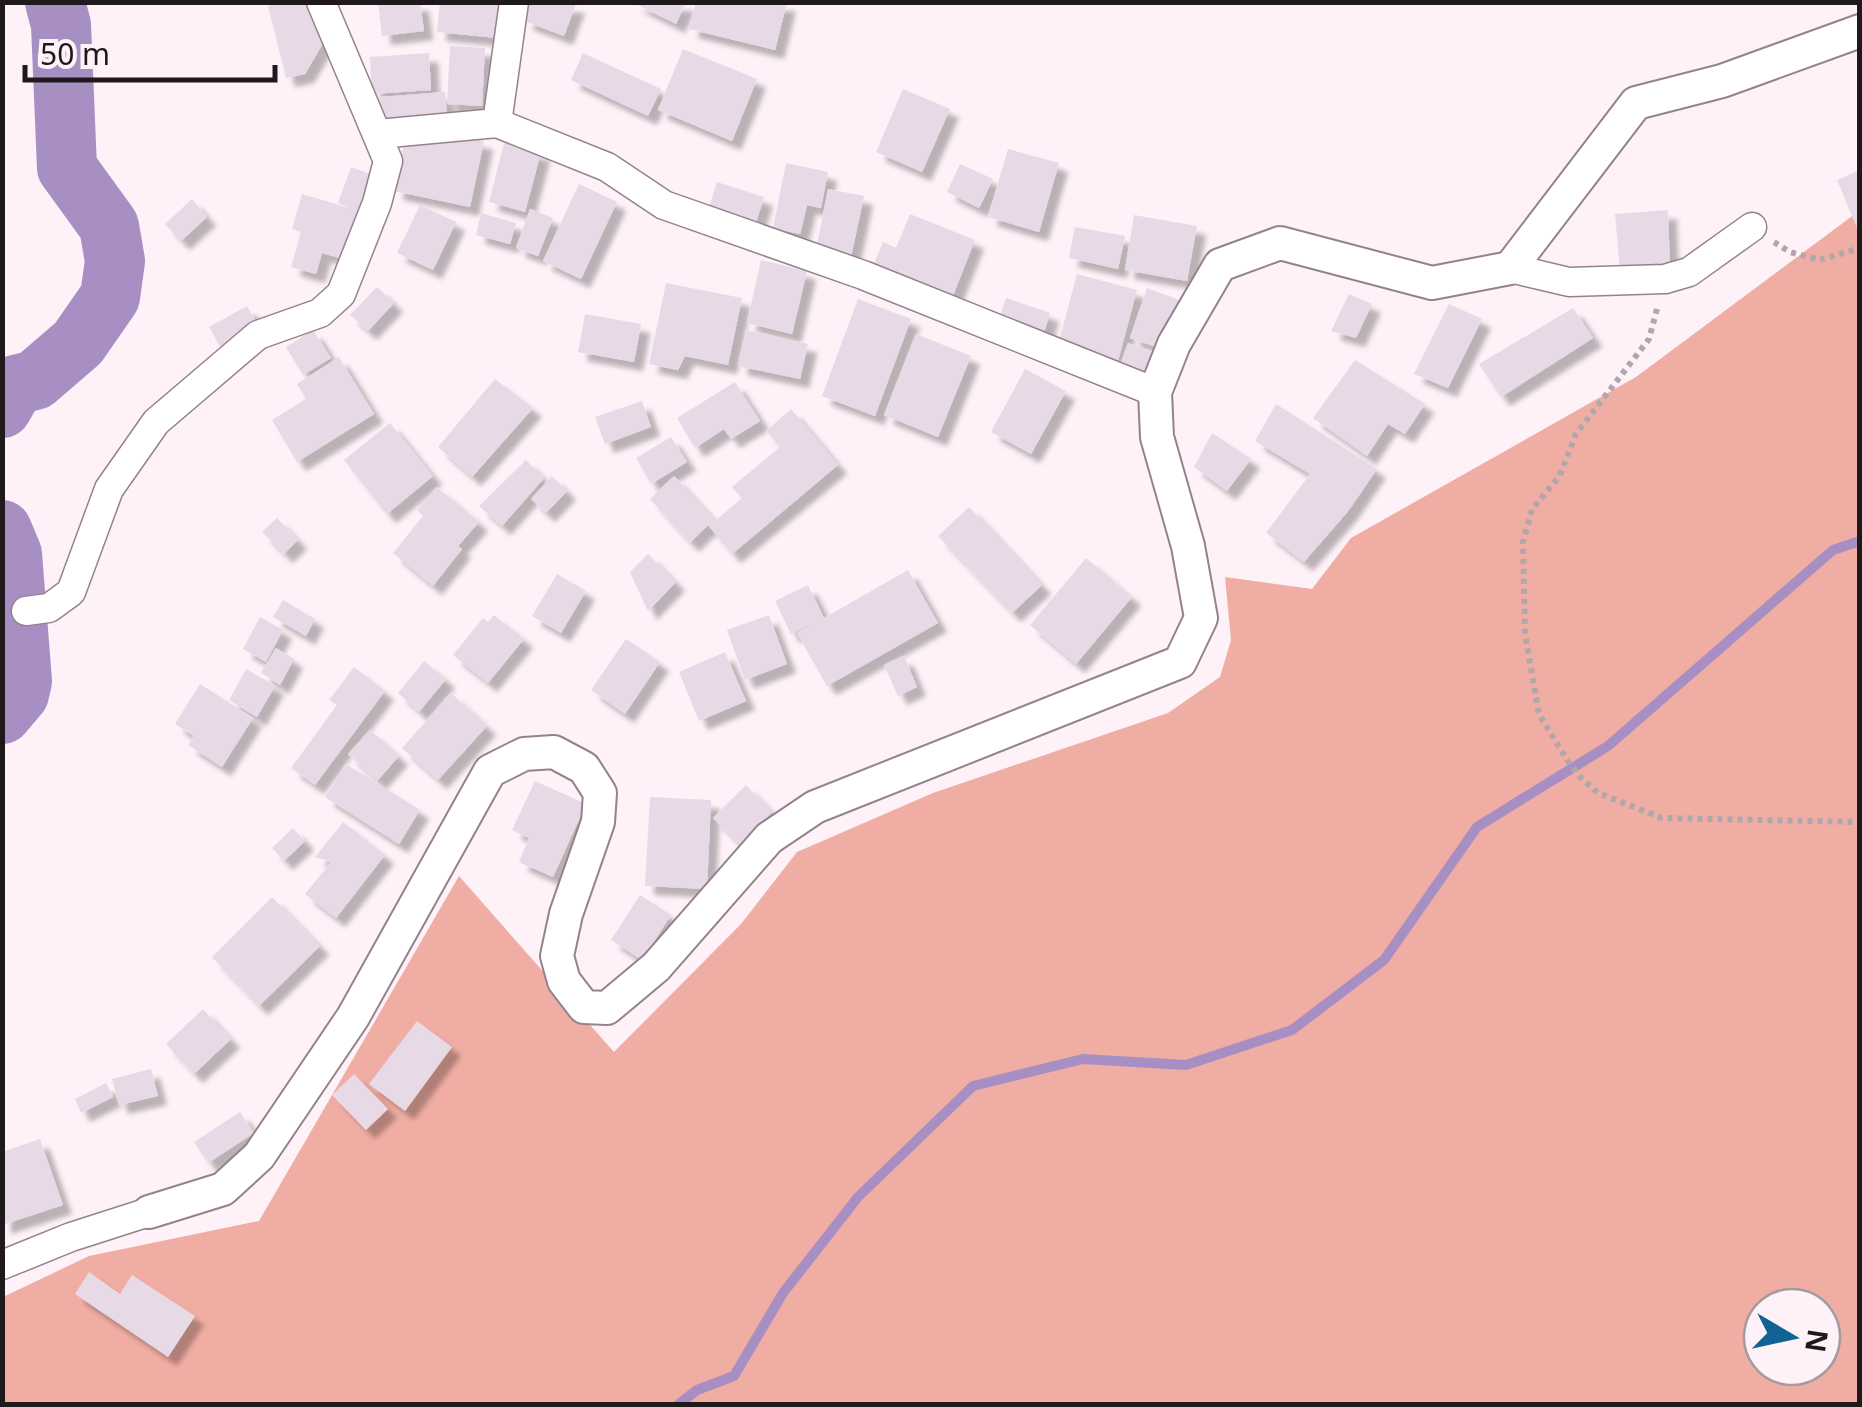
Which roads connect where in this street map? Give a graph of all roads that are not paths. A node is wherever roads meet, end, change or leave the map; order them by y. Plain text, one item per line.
1 (321, 2) edge
2 (514, 2) edge
3 (1860, 31) edge
4 (497, 123) junction
5 (378, 134) junction
6 (1752, 227) road end
7 (1510, 268) junction
8 (1156, 392) junction
9 (26, 611) dead end
10 (149, 1212) joint
11 (2, 1265) edge

1 - 5 street
2 - 4 street
3 - 7 street
4 - 5 street
4 - 8 street
5 - 9 street
6 - 7 street
7 - 8 street
8 - 10 street
10 - 11 street

